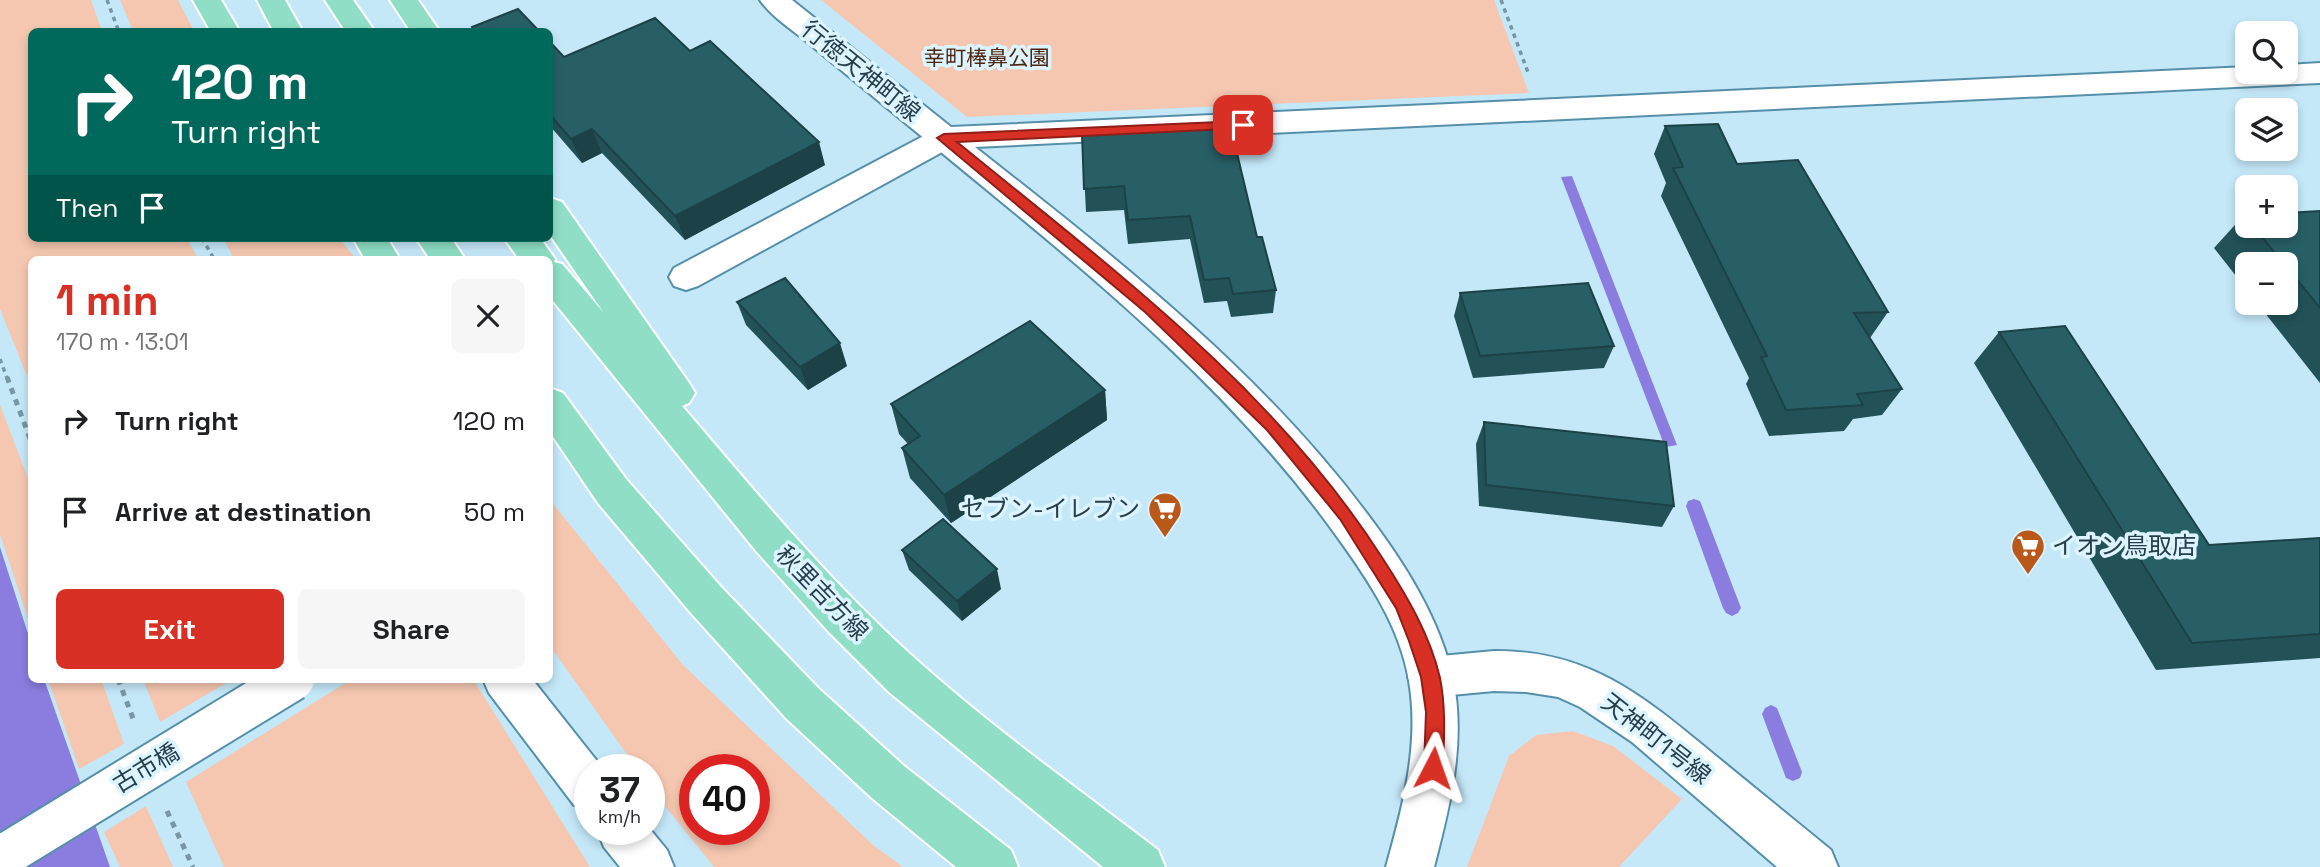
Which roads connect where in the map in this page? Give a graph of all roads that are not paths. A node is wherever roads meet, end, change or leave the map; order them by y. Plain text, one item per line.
1 (207, 0) edge
2 (271, 0) edge
3 (339, 0) edge
4 (404, 0) edge
5 (774, 0) edge
6 (224, 28) edge
7 (287, 28) edge
8 (358, 28) edge
9 (423, 28) edge
10 (2320, 73) edge
11 (944, 138) junction
12 (553, 214) edge
13 (524, 242) edge
14 (536, 256) edge
15 (553, 277) edge
16 (685, 277) dead end
17 (553, 407) edge
18 (553, 437) edge
19 (612, 491) junction
20 (771, 540) junction
21 (1430, 677) junction
22 (286, 683) edge
23 (508, 683) edge
24 (574, 768) edge
25 (633, 845) edge
26 (0, 858) edge
27 (650, 867) edge
28 (994, 867) edge
29 (1141, 867) edge
30 (1410, 867) edge
31 (1814, 867) edge

1 - 6 main road
2 - 7 main road
3 - 8 main road
4 - 9 main road
5 - 11 street, 行徳天神町線
10 - 11 street
11 - 16 street
11 - 21 street, 行徳天神町線
12 - 20 main road
13 - 14 main road
15 - 20 main road, 秋里吉方線
17 - 19 main road
18 - 19 main road
19 - 28 main road
20 - 29 main road, 秋里吉方線
21 - 30 street, 行徳天神町線
21 - 31 street, 天神町1号線
22 - 26 street, 古市橋, bridge
23 - 24 street
25 - 27 street

